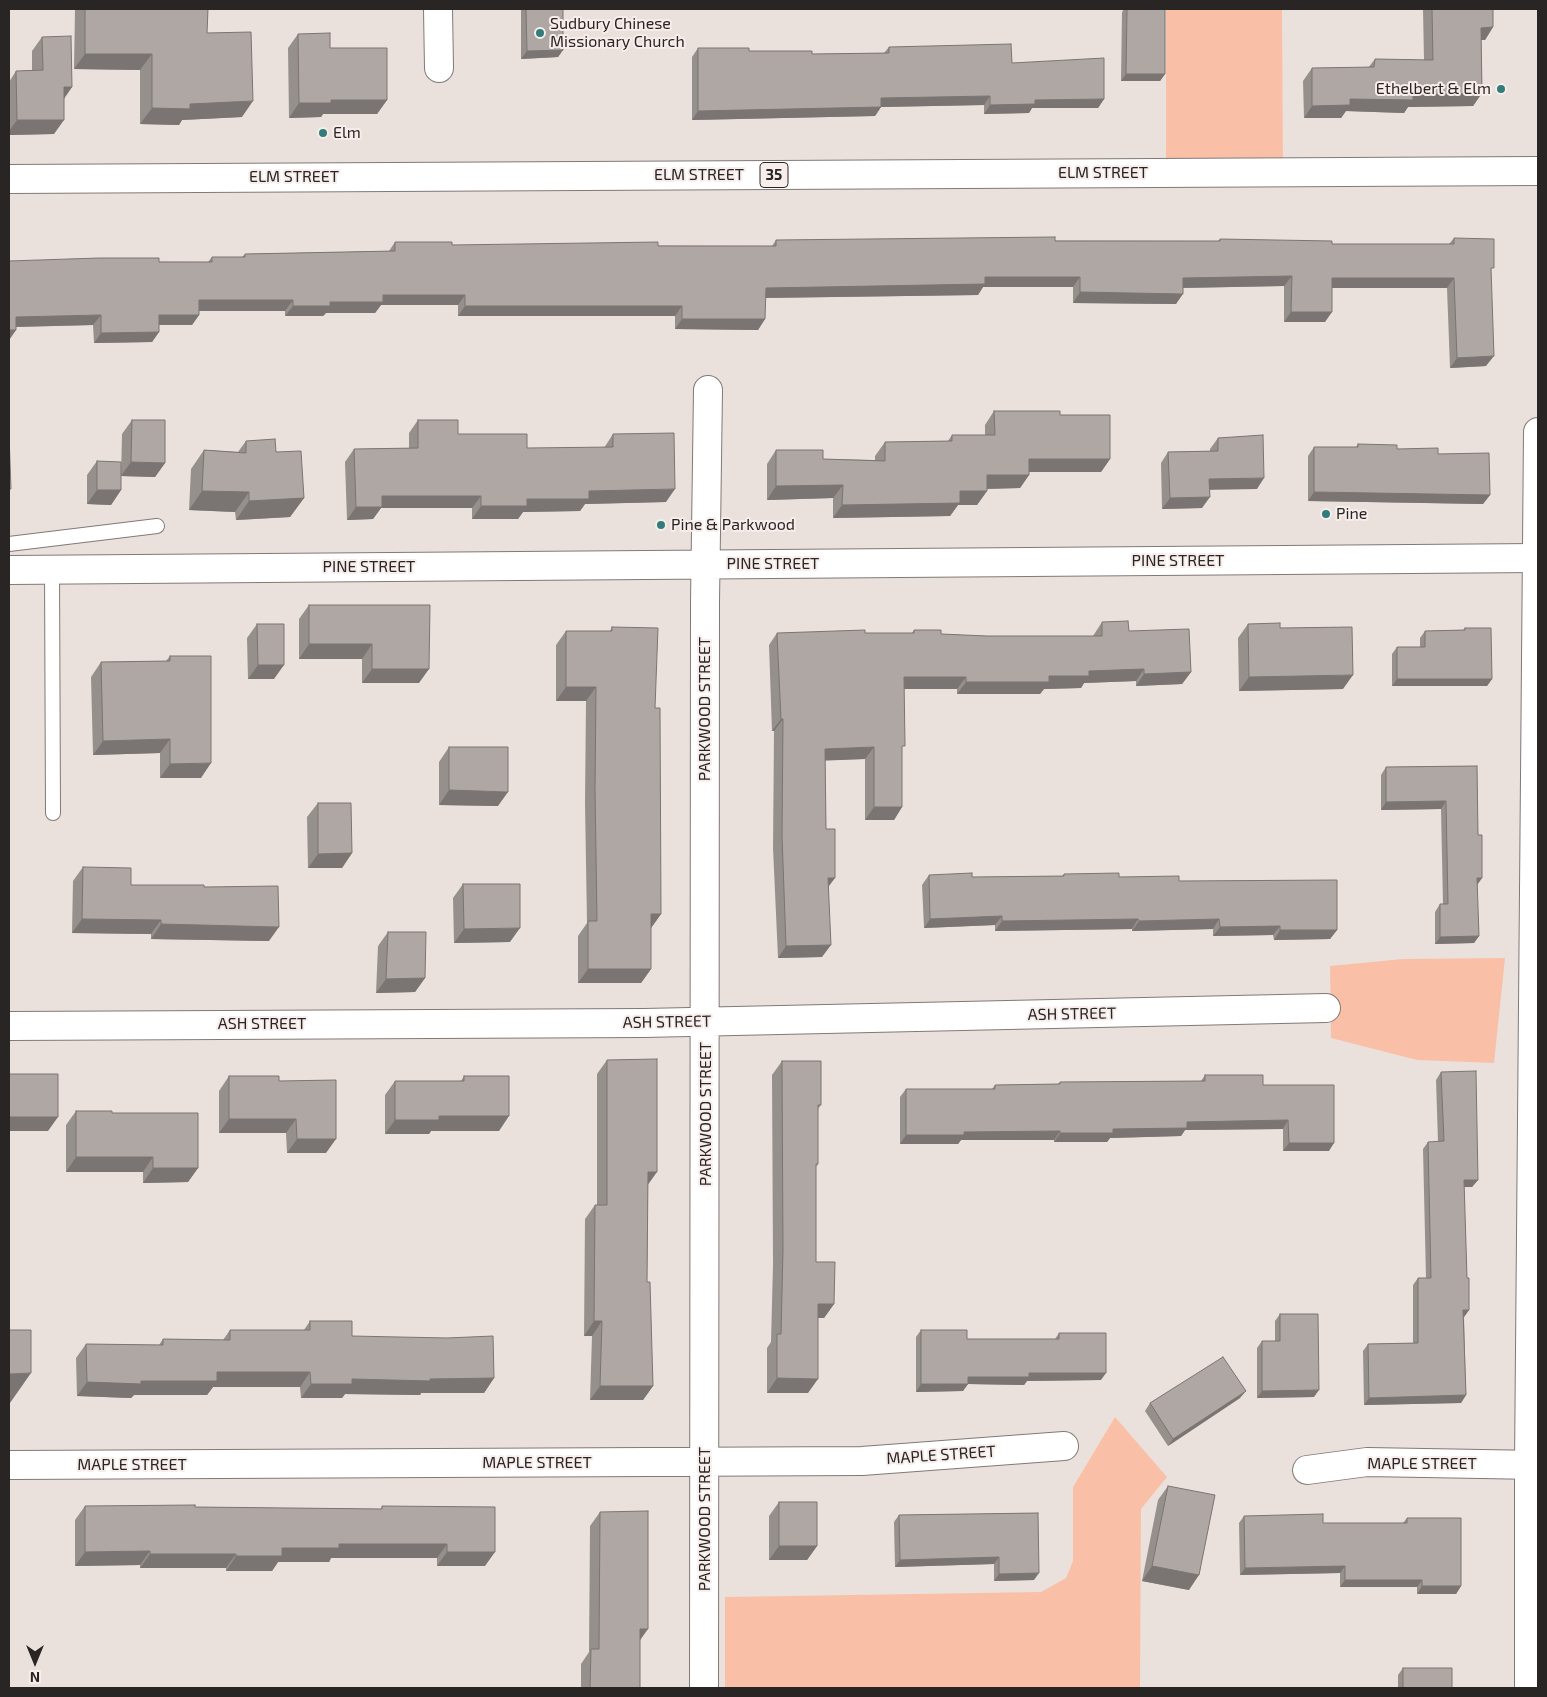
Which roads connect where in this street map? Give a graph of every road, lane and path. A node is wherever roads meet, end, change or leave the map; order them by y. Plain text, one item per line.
1 (438, 9) edge
2 (438, 68) dead end
3 (1538, 171) edge
4 (9, 179) edge
5 (708, 390) dead end
6 (1538, 432) edge
7 (157, 526) dead end
8 (9, 544) edge
9 (1537, 558) edge
10 (706, 565) junction
11 (9, 570) edge
12 (52, 570) junction
13 (53, 813) dead end
14 (1326, 1008) dead end
15 (1536, 1012) edge
16 (706, 1021) junction
17 (9, 1026) edge
18 (1064, 1446) dead end
19 (705, 1462) junction
20 (1534, 1464) edge
21 (9, 1465) edge
22 (1306, 1470) dead end
23 (704, 1688) edge
24 (1529, 1688) edge

1 - 2 street
3 - 4 street, ELM STREET / 35
5 - 10 street, PARKWOOD STREET
6 - 9 street
7 - 8 lane
9 - 10 street, PINE STREET
9 - 15 street
10 - 12 street, PINE STREET
10 - 16 street, PARKWOOD STREET
11 - 12 street, PINE STREET
12 - 13 lane
14 - 16 street, ASH STREET
15 - 20 street
16 - 17 street, ASH STREET
16 - 19 street, PARKWOOD STREET
18 - 19 street, MAPLE STREET
19 - 21 street, MAPLE STREET
19 - 23 street, PARKWOOD STREET
20 - 22 street, MAPLE STREET
20 - 24 street

